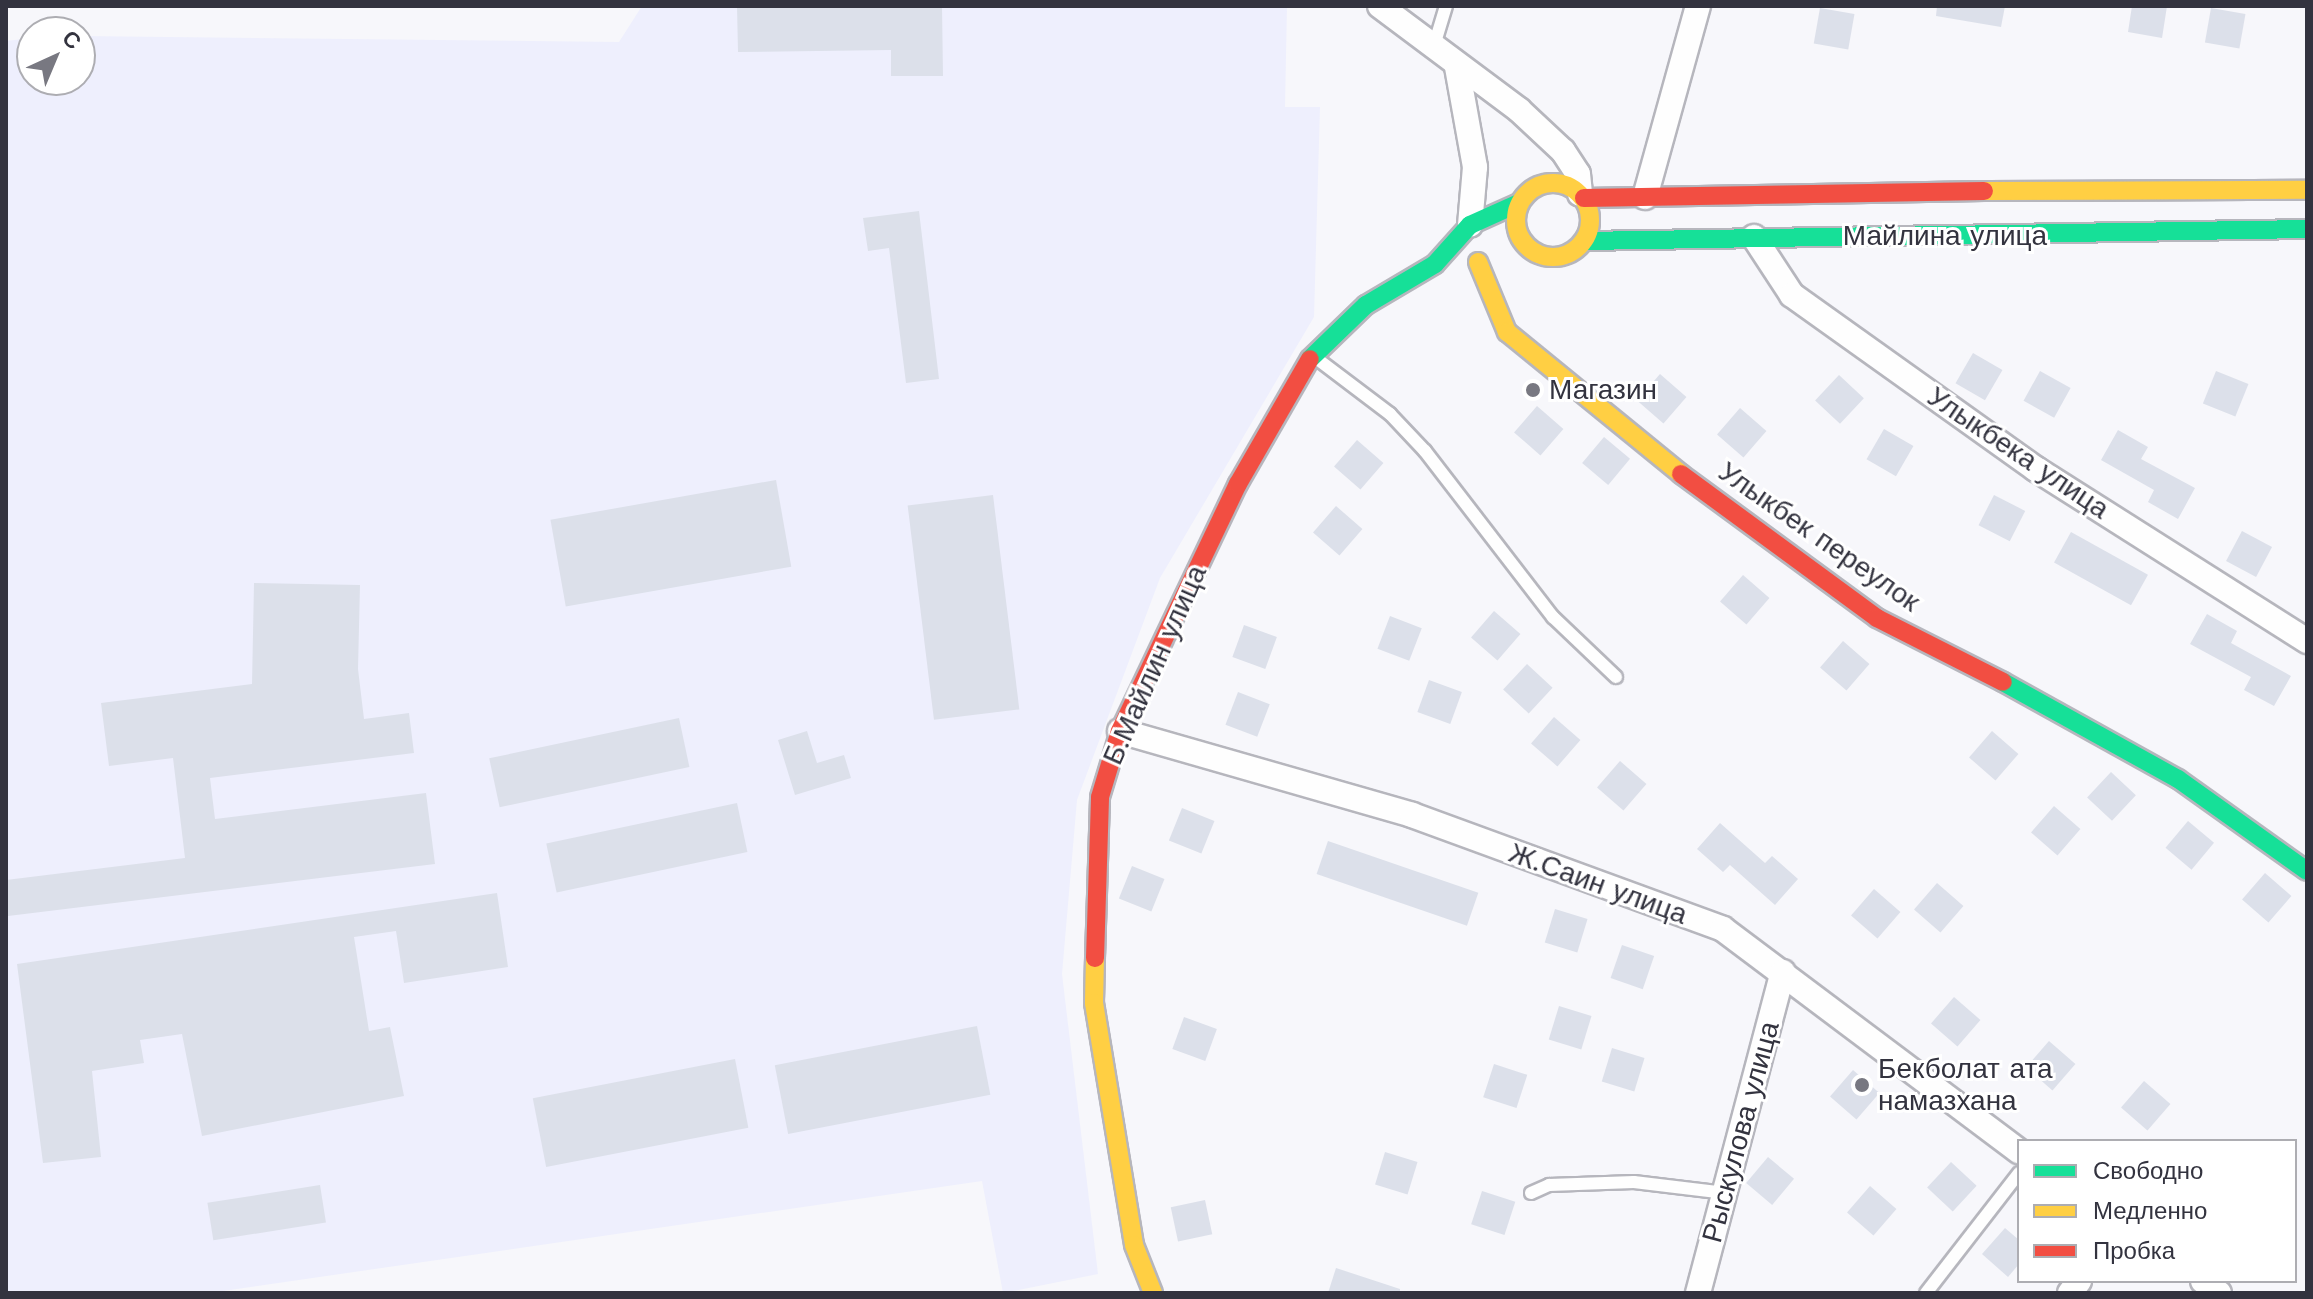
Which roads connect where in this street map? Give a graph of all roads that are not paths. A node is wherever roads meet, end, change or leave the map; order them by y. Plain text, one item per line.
1 (1380, 6) edge
2 (1446, 6) edge
3 (1698, 6) edge
4 (1433, 49) junction
5 (1457, 67) junction
6 (2307, 190) edge
7 (1582, 196) junction
8 (1645, 197) junction
9 (1519, 203) junction
10 (1470, 225) junction
11 (2307, 229) edge
12 (1754, 237) junction
13 (1584, 241) junction
14 (1529, 249) junction
15 (1478, 262) junction
16 (1435, 264) junction
17 (1312, 355) junction
18 (2307, 641) edge
19 (1616, 677) dead end
20 (1120, 731) junction
21 (2307, 871) edge
22 (1783, 972) junction
23 (2017, 1149) edge
24 (2017, 1176) edge
25 (1531, 1193) dead end
26 (1725, 1193) junction
27 (1153, 1293) edge
28 (1698, 1293) edge
29 (1926, 1293) edge

1 - 4 street
2 - 4 lane
3 - 8 street
4 - 5 street
5 - 7 street
5 - 10 street
6 - 8 street, Майлина улица
7 - 8 street, Майлина улица
7 - 9 street, Майлина улица
7 - 13 street
9 - 10 street, Б.Майлин улица
9 - 14 street
10 - 16 street, Б.Майлин улица
11 - 12 street, Майлина улица
12 - 13 street, Майлина улица
12 - 18 street, Улыкбека улица
13 - 14 street, Майлина улица
14 - 15 street, Б.Майлин улица
15 - 16 street, Б.Майлин улица
15 - 21 street, Улыкбек переулок
16 - 17 street, Б.Майлин улица
17 - 19 lane
17 - 20 street, Б.Майлин улица
20 - 22 street, Ж.Саин улица
20 - 27 street, Б.Майлин улица
22 - 23 street, Ж.Саин улица
22 - 26 street, Рыскулова улица
24 - 29 lane
25 - 26 lane
26 - 28 street, Рыскулова улица

